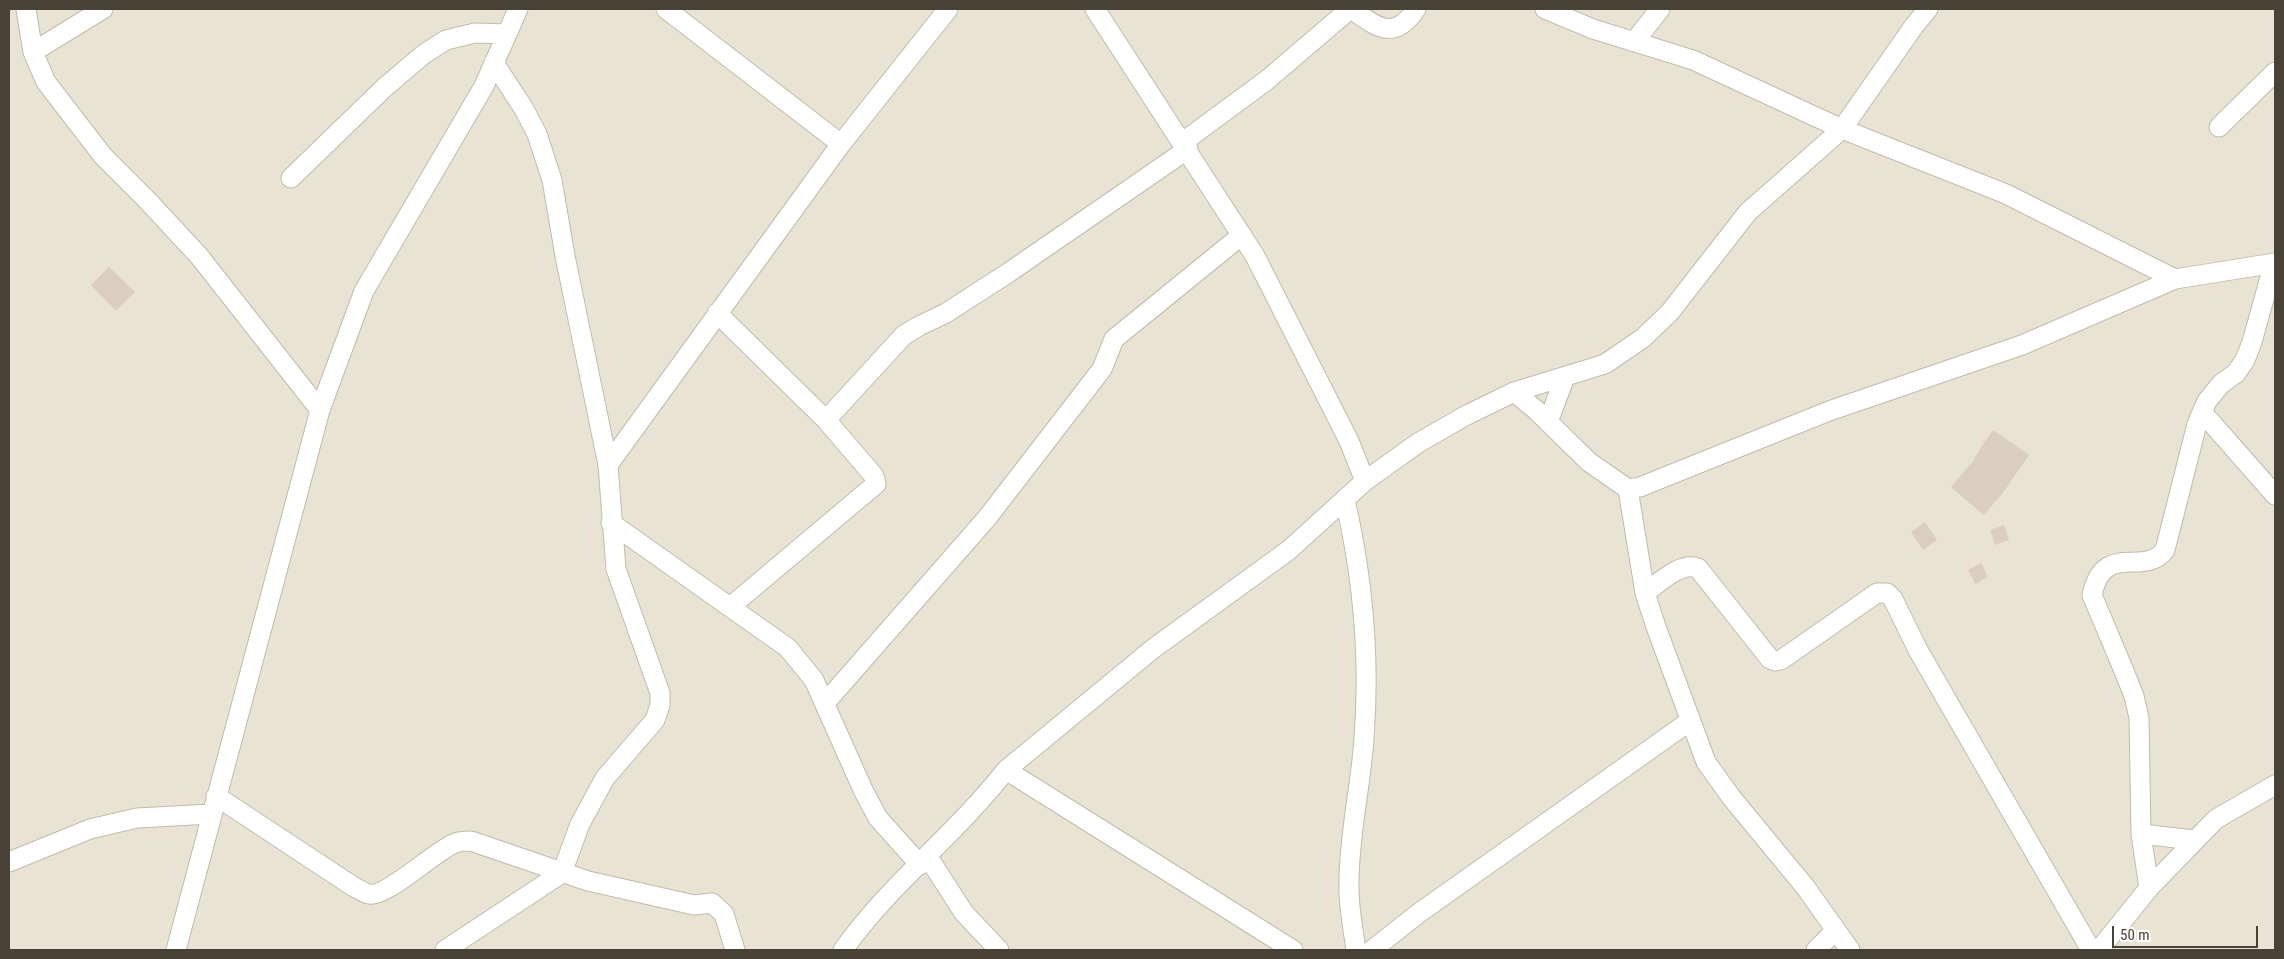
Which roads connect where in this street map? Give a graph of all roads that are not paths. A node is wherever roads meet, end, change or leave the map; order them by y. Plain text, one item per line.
1 (26, 9) edge
2 (103, 9) edge
3 (518, 9) edge
4 (666, 9) edge
5 (948, 9) edge
6 (1095, 9) edge
7 (1350, 9) edge
8 (1416, 9) edge
9 (1545, 9) edge
10 (1660, 9) edge
11 (1928, 9) edge
12 (507, 34) junction
13 (1634, 42) junction
14 (33, 52) junction
15 (494, 63) junction
16 (2275, 72) edge
17 (2219, 127) dead end
18 (1842, 129) junction
19 (841, 144) junction
20 (1185, 146) junction
21 (291, 178) dead end
22 (1242, 235) junction
23 (2275, 263) edge
24 (2175, 279) junction
25 (717, 313) junction
26 (1565, 377) junction
27 (1514, 392) junction
28 (320, 410) junction
29 (2202, 412) junction
30 (826, 420) junction
31 (1548, 422) junction
32 (608, 465) junction
33 (1365, 481) junction
34 (1628, 489) junction
35 (2275, 495) edge
36 (1345, 500) junction
37 (611, 523) junction
38 (1645, 593) junction
39 (730, 607) junction
40 (826, 703) junction
41 (1690, 721) junction
42 (1006, 770) junction
43 (2275, 785) edge
44 (214, 805) junction
45 (180, 816) junction
46 (2141, 834) junction
47 (205, 838) junction
48 (2194, 840) junction
49 (924, 861) junction
50 (9, 862) edge
51 (562, 873) junction
52 (2149, 888) junction
53 (1836, 930) junction
54 (176, 950) edge
55 (445, 950) edge
56 (735, 950) edge
57 (843, 950) edge
58 (999, 950) edge
59 (1293, 950) edge
60 (1356, 950) edge
61 (1372, 950) edge
62 (1816, 950) edge
63 (1850, 950) edge
64 (2090, 950) edge
65 (2099, 950) edge

1 - 14 street
2 - 14 street
3 - 12 street
4 - 19 street
5 - 19 street
6 - 20 street
7 - 8 street
7 - 20 street
9 - 13 street
10 - 13 street
11 - 18 street
12 - 15 street
12 - 21 street
13 - 18 street
14 - 28 street
15 - 28 street
15 - 32 street
16 - 17 street
18 - 24 street
18 - 26 street
19 - 25 street
20 - 22 street
20 - 30 street
22 - 33 street
22 - 40 street
23 - 24 street
23 - 29 street
24 - 34 street
25 - 30 street
25 - 32 street
26 - 27 street
26 - 31 street
27 - 31 street
27 - 33 street
28 - 44 street
29 - 35 street
29 - 46 street
30 - 39 street
31 - 34 street
32 - 37 street
33 - 36 street
34 - 38 street
36 - 42 street
36 - 60 street
37 - 39 street
37 - 51 street
38 - 41 street
38 - 64 street
39 - 40 street
40 - 49 street
41 - 53 street
41 - 61 street
42 - 49 street
42 - 59 street
43 - 48 street
44 - 45 street
44 - 47 street
44 - 51 street
45 - 47 street
45 - 50 street
46 - 48 street
46 - 52 street
47 - 54 street
48 - 52 street
49 - 57 street
49 - 58 street
51 - 55 street
51 - 56 street
52 - 65 street
53 - 62 street
53 - 63 street

